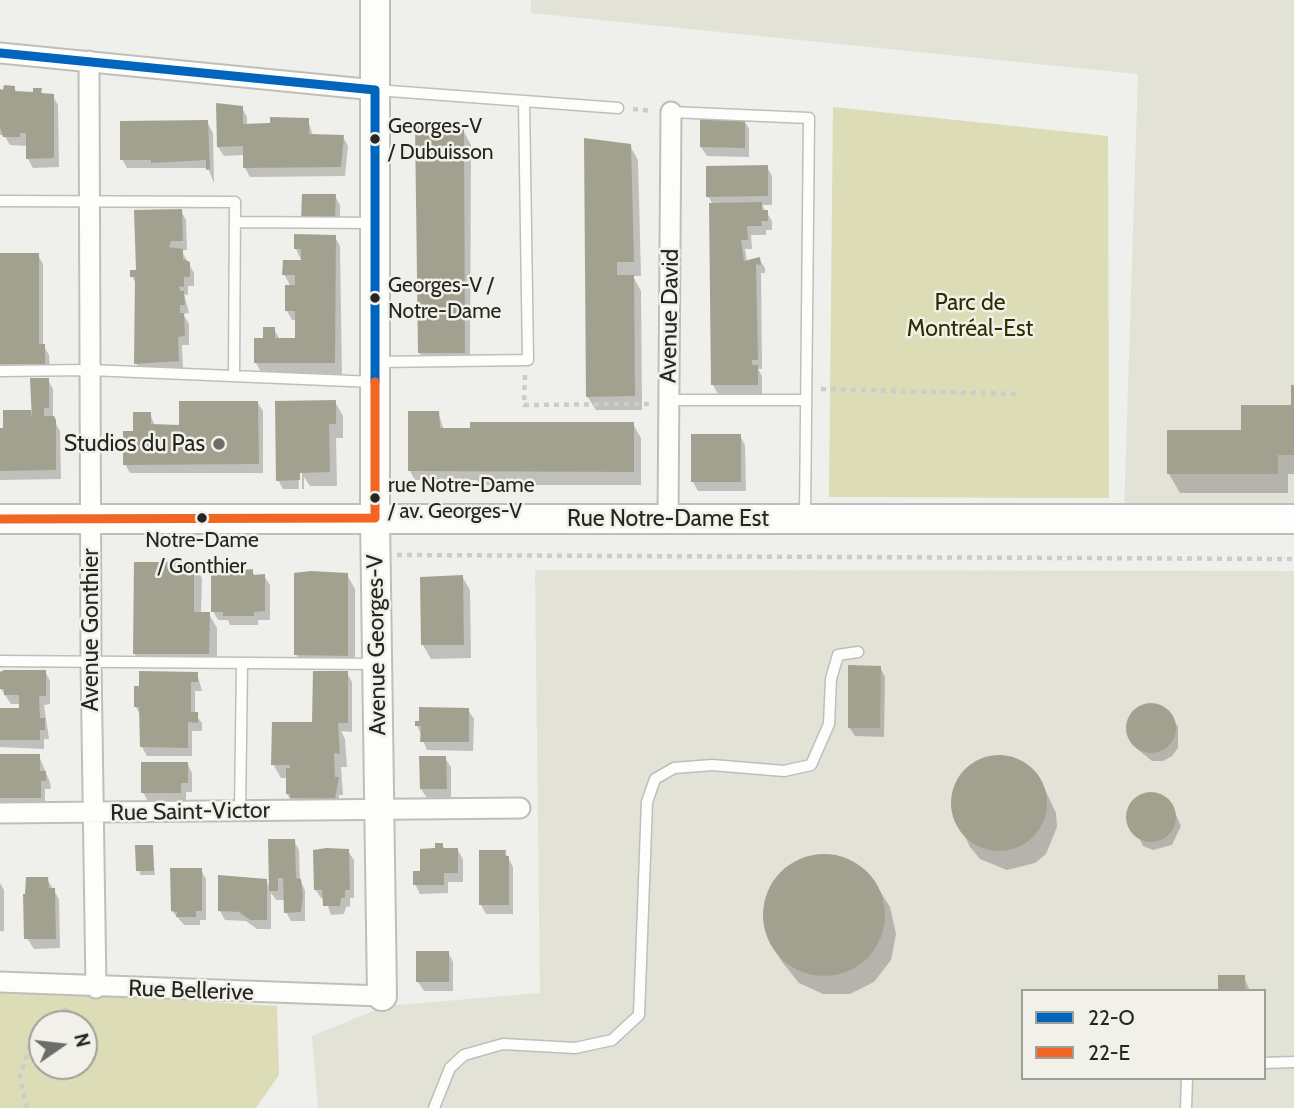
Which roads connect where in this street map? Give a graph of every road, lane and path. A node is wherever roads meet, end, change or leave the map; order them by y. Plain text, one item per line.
1 (376, 0) edge
2 (0, 53) edge
3 (89, 61) junction
4 (375, 90) junction
5 (524, 101) junction
6 (618, 108) joint
7 (671, 113) junction
8 (0, 201) edge
9 (92, 202) junction
10 (235, 222) junction
11 (375, 223) junction
12 (90, 370) junction
13 (0, 371) edge
14 (375, 372) junction
15 (234, 376) junction
16 (524, 380) dead end
17 (806, 388) junction
18 (1020, 394) dead end
19 (669, 400) junction
20 (806, 400) junction
21 (646, 405) dead end
22 (375, 518) junction
23 (0, 519) edge
24 (668, 519) junction
25 (805, 519) junction
26 (1294, 519) edge
27 (92, 520) junction
28 (375, 555) junction
29 (1294, 559) edge
30 (858, 652) dead end
31 (0, 661) edge
32 (91, 662) junction
33 (242, 664) junction
34 (377, 664) junction
35 (379, 808) junction
36 (520, 808) dead end
37 (240, 812) junction
38 (0, 813) edge
39 (92, 814) junction
40 (0, 982) edge
41 (96, 988) junction
42 (382, 996) joint
43 (28, 1051) edge
44 (1294, 1062) edge
45 (1266, 1063) edge
46 (1187, 1080) edge
47 (27, 1108) edge
48 (434, 1108) edge
49 (1186, 1108) edge

1 - 4 main road, Avenue Georges-V
2 - 3 street
3 - 4 street
3 - 9 street, Avenue Gonthier
4 - 5 lane
4 - 11 main road, Avenue Georges-V
5 - 6 lane
5 - 14 lane
6 - 7 path
7 - 17 lane
7 - 19 street, Avenue David
8 - 9 lane
9 - 10 lane
9 - 12 street, Avenue Gonthier
10 - 11 lane
10 - 15 lane
11 - 14 main road, Avenue Georges-V
12 - 13 lane
12 - 15 lane
12 - 27 street, Avenue Gonthier
14 - 15 lane
14 - 22 main road, Avenue Georges-V
16 - 21 path
17 - 18 path
17 - 20 lane
19 - 20 lane
19 - 24 street, Avenue David
20 - 25 lane
22 - 24 main road, Rue Notre-Dame Est
22 - 27 main road, Rue Notre-Dame Est
22 - 28 main road, Avenue Georges-V
23 - 27 main road, Rue Notre-Dame Est
24 - 25 main road, Rue Notre-Dame Est
25 - 26 main road, Rue Notre-Dame Est
27 - 32 street, Avenue Gonthier
28 - 29 path, Rue Notre-Dame Est
28 - 34 main road, Avenue Georges-V
30 - 48 lane
31 - 32 lane
32 - 33 lane
32 - 39 street, Avenue Gonthier
33 - 34 lane
33 - 37 lane
34 - 35 main road, Avenue Georges-V
35 - 36 street, Rue Saint-Victor
35 - 37 street, Rue Saint-Victor
35 - 42 main road, Avenue Georges-V
37 - 39 street, Rue Saint-Victor
38 - 39 street, Rue Saint-Victor
39 - 41 street, Avenue Gonthier
40 - 41 street, Rue Bellerive
41 - 42 street, Rue Bellerive
43 - 47 path
44 - 45 lane
46 - 49 lane

